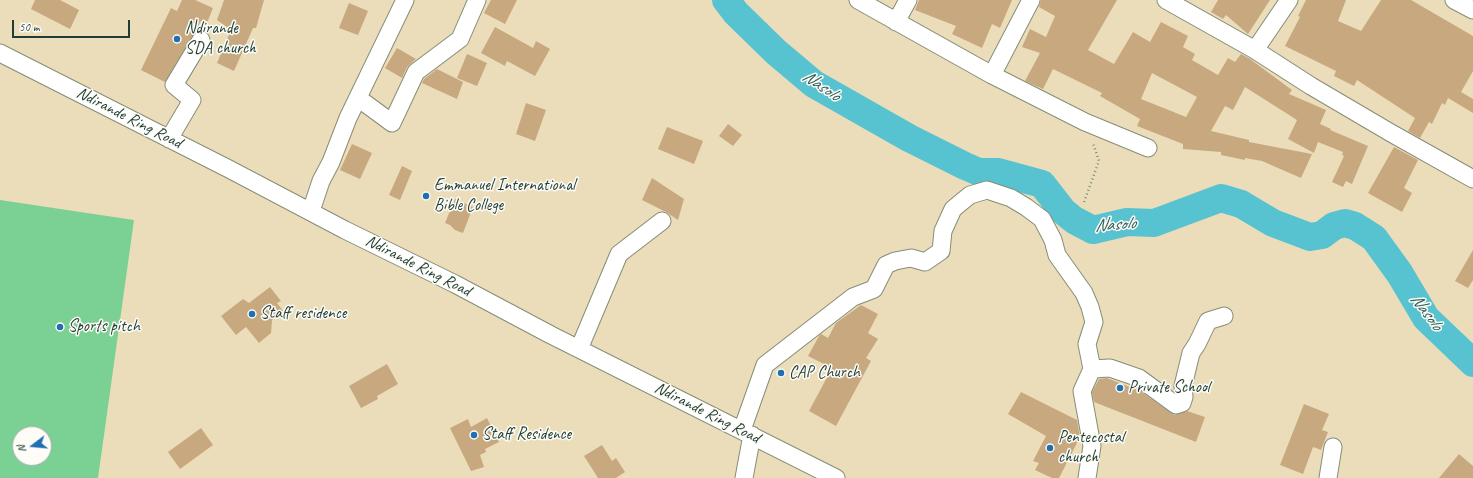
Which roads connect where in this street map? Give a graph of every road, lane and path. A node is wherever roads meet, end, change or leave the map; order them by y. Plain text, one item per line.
1 (405, 0) edge
2 (477, 0) edge
3 (858, 0) edge
4 (908, 0) edge
5 (1030, 0) edge
6 (1166, 0) edge
7 (1289, 0) edge
8 (1454, 0) edge
9 (1473, 10) edge
10 (896, 22) junction
11 (200, 40) dead end
12 (1255, 50) junction
13 (0, 53) edge
14 (992, 75) junction
15 (358, 98) junction
16 (1084, 122) junction
17 (169, 139) junction
18 (1148, 148) dead end
19 (1473, 179) edge
20 (1084, 202) dead end
21 (311, 211) junction
22 (662, 221) dead end
23 (1224, 316) dead end
24 (579, 349) junction
25 (1092, 369) junction
26 (747, 433) junction
27 (1333, 447) dead end
28 (744, 478) edge
29 (836, 478) edge
30 (1087, 478) edge
31 (1328, 478) edge

1 - 15 street
2 - 15 street
3 - 10 street
4 - 10 street
5 - 14 street
6 - 12 street
7 - 12 street
8 - 9 street
10 - 14 street
11 - 17 street
12 - 19 street
13 - 17 street, Ndirande Ring Road
14 - 16 street
15 - 21 street
16 - 18 street
16 - 20 path
17 - 21 street, Ndirande Ring Road
21 - 24 street, Ndirande Ring Road
22 - 24 street
23 - 25 street
24 - 26 street, Ndirande Ring Road
25 - 26 street
25 - 30 street
26 - 28 street
26 - 29 street, Ndirande Ring Road
27 - 31 street

